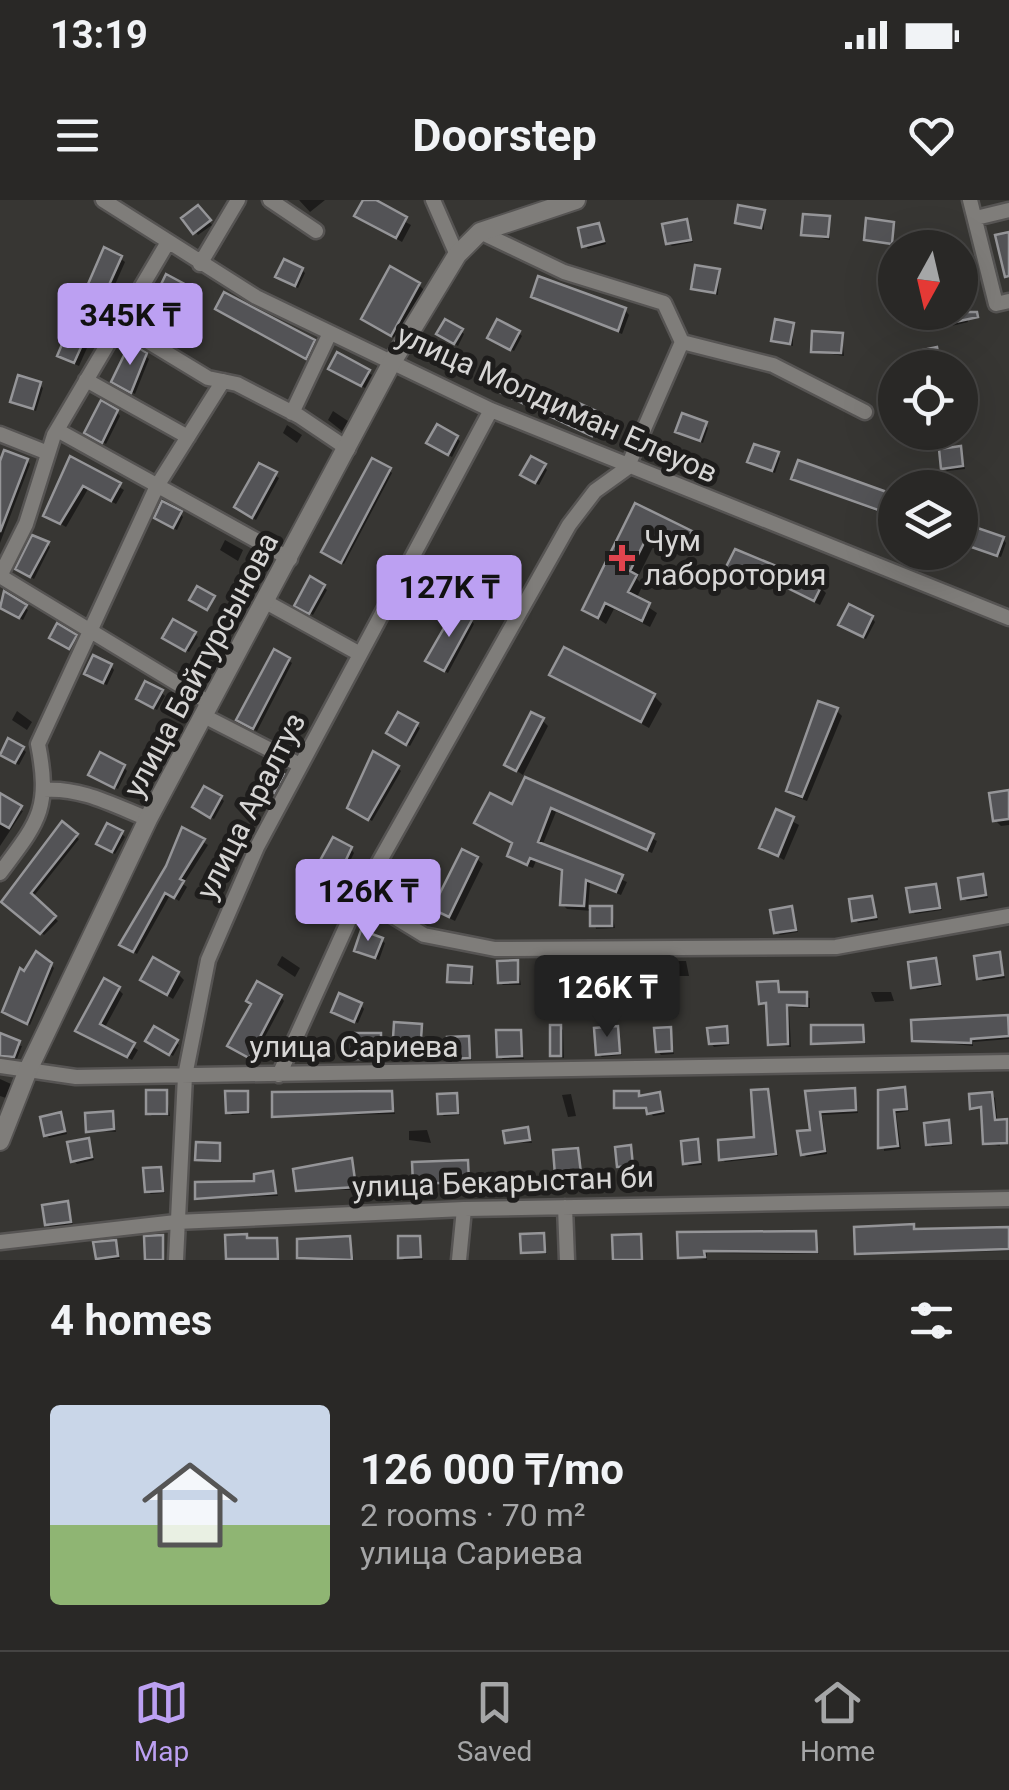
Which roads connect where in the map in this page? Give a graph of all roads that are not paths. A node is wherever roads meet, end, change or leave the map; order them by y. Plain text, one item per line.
1 (103, 200) edge
2 (238, 200) edge
3 (270, 200) edge
4 (433, 200) edge
5 (576, 200) edge
6 (970, 200) edge
7 (1009, 210) edge
8 (976, 218) junction
9 (316, 231) dead end
10 (480, 232) junction
11 (168, 242) junction
12 (456, 255) junction
13 (200, 264) junction
14 (1009, 301) edge
15 (120, 324) junction
16 (330, 333) junction
17 (682, 342) junction
18 (392, 362) junction
19 (86, 380) junction
20 (223, 381) junction
21 (491, 410) junction
22 (865, 412) dead end
23 (292, 413) junction
24 (56, 430) junction
25 (0, 434) edge
26 (188, 436) junction
27 (348, 449) junction
28 (48, 453) junction
29 (627, 468) junction
30 (157, 486) junction
31 (290, 559) junction
32 (0, 576) edge
33 (266, 602) junction
34 (1009, 618) edge
35 (92, 632) junction
36 (360, 654) junction
37 (208, 710) junction
38 (300, 766) junction
39 (43, 790) junction
40 (148, 820) junction
41 (0, 873) edge
42 (360, 896) junction
43 (1009, 916) edge
44 (1009, 1062) edge
45 (0, 1066) edge
46 (28, 1070) junction
47 (279, 1075) junction
48 (184, 1076) junction
49 (0, 1141) edge
50 (1009, 1200) edge
51 (565, 1207) junction
52 (464, 1209) junction
53 (176, 1222) junction
54 (0, 1242) edge
55 (176, 1260) edge
56 (458, 1260) edge
57 (567, 1260) edge

1 - 11 street, улица Молдиман Елеуов
2 - 13 street
3 - 9 street
4 - 12 street
5 - 10 street, улица Байтурсынова
6 - 8 street
7 - 8 street
8 - 14 street
10 - 12 street, улица Байтурсынова
10 - 17 street
11 - 13 street, улица Молдиман Елеуов
11 - 15 street
12 - 18 street, улица Байтурсынова
13 - 16 street, улица Молдиман Елеуов
15 - 19 street
15 - 20 street
16 - 18 street, улица Молдиман Елеуов
16 - 23 street
17 - 22 street
17 - 29 street
18 - 21 street, улица Молдиман Елеуов
18 - 27 street, улица Байтурсынова
19 - 24 street
19 - 26 street
20 - 23 street
20 - 26 street
21 - 29 street, улица Молдиман Елеуов
21 - 36 street, улица Аралтуз
23 - 27 street
24 - 28 street
24 - 30 street
25 - 28 street
26 - 30 street
27 - 31 street, улица Байтурсынова
28 - 32 street
29 - 34 street, улица Молдиман Елеуов
29 - 42 street
30 - 31 street
30 - 35 street
31 - 33 street, улица Байтурсынова
32 - 35 street
33 - 36 street
33 - 37 street, улица Байтурсынова
35 - 37 street
35 - 39 street
36 - 38 street, улица Аралтуз
37 - 38 street
37 - 40 street, улица Байтурсынова
38 - 48 street, улица Аралтуз
39 - 40 street
39 - 41 street
40 - 46 street, улица Байтурсынова
42 - 43 street
42 - 47 street
44 - 47 street, улица Сариева
45 - 46 street, улица Сариева
46 - 48 street, улица Сариева
46 - 49 street, улица Байтурсынова
47 - 48 street, улица Сариева
48 - 53 street, улица Аралтуз
50 - 51 street, улица Бекарыстан би
51 - 52 street, улица Бекарыстан би
51 - 57 street
52 - 53 street, улица Бекарыстан би
52 - 56 street
53 - 54 street, улица Бекарыстан би
53 - 55 street, улица Аралтуз

